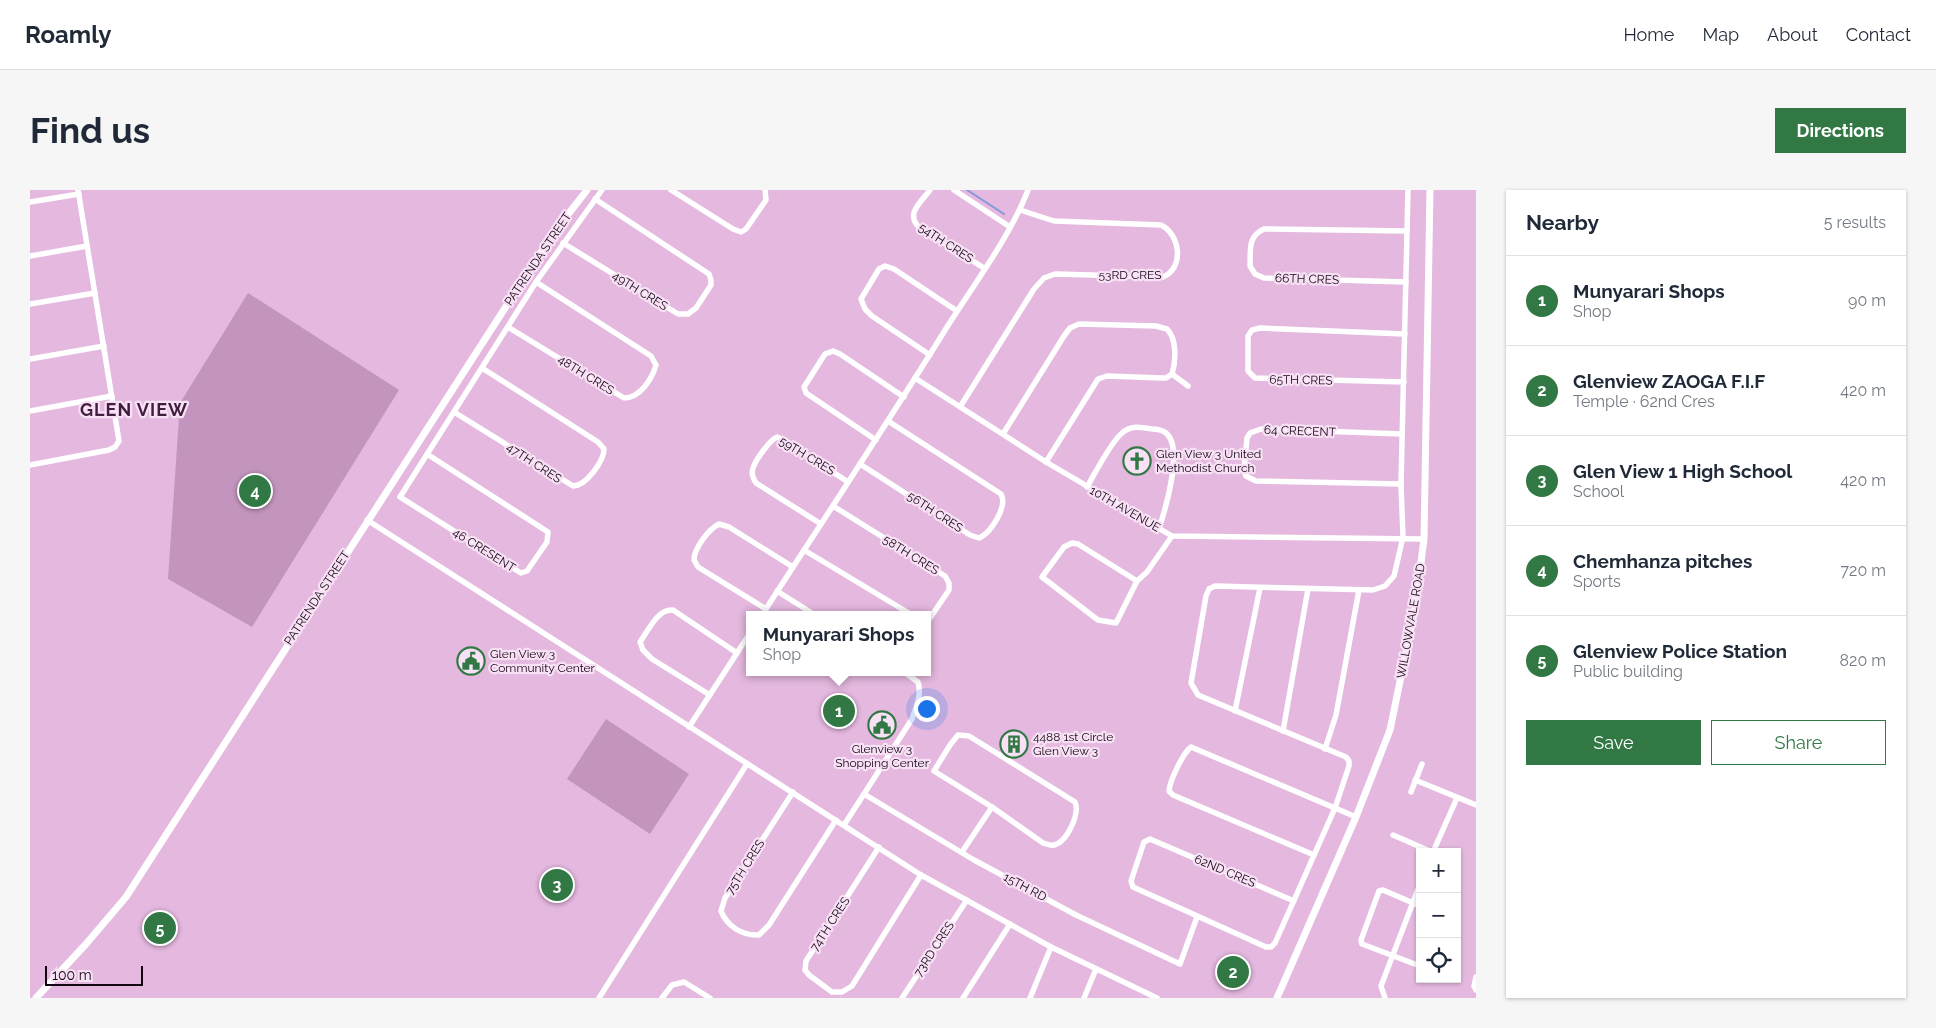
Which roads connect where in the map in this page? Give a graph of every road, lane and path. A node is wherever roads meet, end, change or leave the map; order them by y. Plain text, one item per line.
1 (587, 190) edge
2 (602, 190) edge
3 (671, 190) edge
4 (764, 190) edge
5 (930, 190) edge
6 (954, 190) edge
7 (1028, 190) edge
8 (1408, 190) edge
9 (1430, 190) edge
10 (78, 192) edge
11 (594, 199) junction
12 (30, 202) edge
13 (1020, 210) junction
14 (1010, 227) junction
15 (1407, 231) junction
16 (563, 243) junction
17 (87, 246) junction
18 (30, 256) edge
19 (984, 268) junction
20 (536, 282) junction
21 (1406, 282) junction
22 (95, 293) junction
23 (30, 304) edge
24 (957, 312) junction
25 (508, 327) junction
26 (1405, 334) junction
27 (104, 346) junction
28 (930, 355) junction
29 (30, 359) edge
30 (482, 368) junction
31 (1172, 374) junction
32 (915, 378) junction
33 (1404, 382) junction
34 (1188, 386) dead end
35 (112, 396) junction
36 (904, 397) junction
37 (960, 407) junction
38 (30, 411) edge
39 (454, 412) junction
40 (888, 420) junction
41 (1003, 434) junction
42 (1402, 434) junction
43 (876, 440) junction
44 (427, 454) junction
45 (1046, 462) junction
46 (860, 464) junction
47 (30, 465) edge
48 (848, 482) junction
49 (1401, 484) junction
50 (1087, 487) junction
51 (833, 506) junction
52 (367, 520) junction
53 (821, 524) junction
54 (1159, 529) junction
55 (1172, 536) junction
56 (1403, 538) junction
57 (1424, 539) junction
58 (804, 550) junction
59 (793, 567) junction
60 (1137, 581) junction
61 (1260, 588) junction
62 (1308, 589) junction
63 (1359, 590) junction
64 (777, 591) junction
65 (763, 611) edge
66 (765, 611) edge
67 (809, 611) edge
68 (905, 611) edge
69 (931, 617) edge
70 (746, 639) edge
71 (737, 653) junction
72 (910, 676) edge
73 (710, 695) junction
74 (1235, 712) junction
75 (689, 727) junction
76 (1283, 731) junction
77 (1325, 749) junction
78 (747, 764) junction
79 (1422, 764) dead end
80 (1415, 780) junction
81 (793, 792) junction
82 (1410, 792) dead end
83 (864, 794) junction
84 (1457, 798) junction
85 (1476, 805) edge
86 (992, 807) junction
87 (1335, 808) junction
88 (1356, 817) junction
89 (836, 820) junction
90 (844, 825) junction
91 (1393, 835) dead end
92 (879, 847) junction
93 (1423, 848) edge
94 (1434, 848) edge
95 (962, 852) junction
96 (1314, 855) junction
97 (922, 875) junction
98 (1416, 893) edge
99 (967, 900) junction
100 (1294, 901) junction
101 (1411, 905) junction
102 (1416, 906) edge
103 (1197, 917) junction
104 (1010, 924) junction
105 (1051, 947) junction
106 (1391, 956) junction
107 (1416, 965) edge
108 (1096, 969) junction
109 (1476, 977) edge
110 (1476, 990) edge
111 (1142, 991) junction
112 (36, 998) edge
113 (599, 998) edge
114 (662, 998) edge
115 (710, 998) edge
116 (902, 998) edge
117 (963, 998) edge
118 (1030, 998) edge
119 (1084, 998) edge
120 (1140, 998) edge
121 (1158, 998) edge
122 (1278, 998) edge
123 (1385, 998) edge

1 - 52 street, PATRENDA STREET
2 - 11 street
3 - 4 street
5 - 19 street, 54TH CRES
6 - 14 street
7 - 13 street
8 - 15 street
9 - 57 street, WILLOWVALE ROAD
10 - 12 street
10 - 17 street
11 - 16 street
11 - 16 street, 49TH CRES
13 - 14 street
13 - 37 street, 53RD CRES
14 - 19 street
15 - 21 street
15 - 21 street, 66TH CRES
16 - 20 street
17 - 18 street
17 - 22 street
19 - 24 street
20 - 25 street
20 - 25 street, 48TH CRES
21 - 26 street
22 - 23 street
22 - 27 street
24 - 28 street
24 - 28 street
25 - 30 street
26 - 33 street
26 - 33 street, 65TH CRES
27 - 29 street
27 - 35 street
28 - 32 street
30 - 39 street
30 - 39 street, 47TH CRES
31 - 34 street
31 - 41 street
31 - 45 street
32 - 36 street
32 - 37 street, 10TH AVENUE
33 - 42 street
35 - 38 street
35 - 47 street
36 - 40 street
36 - 43 street
37 - 41 street, 10TH AVENUE
39 - 44 street
40 - 43 street
40 - 46 street, 56TH CRES
41 - 45 street, 10TH AVENUE
42 - 49 street
42 - 49 street, 64 CRECENT
43 - 46 street
44 - 44 street, 46 CRESENT
45 - 50 street, 10TH AVENUE
46 - 48 street
48 - 51 street
48 - 53 street, 59TH CRES
49 - 56 street
50 - 54 street, 10TH AVENUE
50 - 54 street
51 - 53 street
51 - 69 street, 58TH CRES
52 - 75 street
52 - 112 street, PATRENDA STREET
53 - 58 street
54 - 55 street, 10TH AVENUE
55 - 56 street, 10TH AVENUE
55 - 60 street
56 - 57 street, 10TH AVENUE
56 - 63 street
57 - 88 street, WILLOWVALE ROAD
58 - 59 street
58 - 68 street
59 - 64 street
59 - 65 street
60 - 60 street
61 - 62 street
61 - 74 street
61 - 74 street
62 - 63 street
62 - 76 street
63 - 77 street
64 - 66 street
64 - 67 street
70 - 71 street
71 - 73 street
71 - 73 street
72 - 83 street
73 - 75 street
74 - 76 street
75 - 78 street
76 - 77 street
77 - 87 street
78 - 81 street
78 - 113 street
79 - 80 street
80 - 82 street
80 - 84 street
81 - 89 street
81 - 89 street, 75TH CRES
83 - 90 street
83 - 95 street, 15TH RD
84 - 85 street
84 - 94 street
86 - 86 street
86 - 95 street
87 - 88 street
87 - 96 street
87 - 96 street
88 - 122 street, WILLOWVALE ROAD
89 - 90 street
90 - 92 street
91 - 93 street
92 - 97 street
92 - 97 street, 74TH CRES
95 - 103 street, 15TH RD
96 - 100 street
97 - 99 street
98 - 101 street
99 - 104 street
99 - 116 street, 73RD CRES
100 - 103 street, 62ND CRES
100 - 103 street, 62ND CRES
101 - 102 street
101 - 106 street
101 - 106 street
104 - 105 street
104 - 117 street
105 - 108 street
105 - 118 street
106 - 107 street
106 - 123 street
108 - 111 street
108 - 119 street
109 - 110 street
111 - 120 street
111 - 121 street
114 - 115 street

